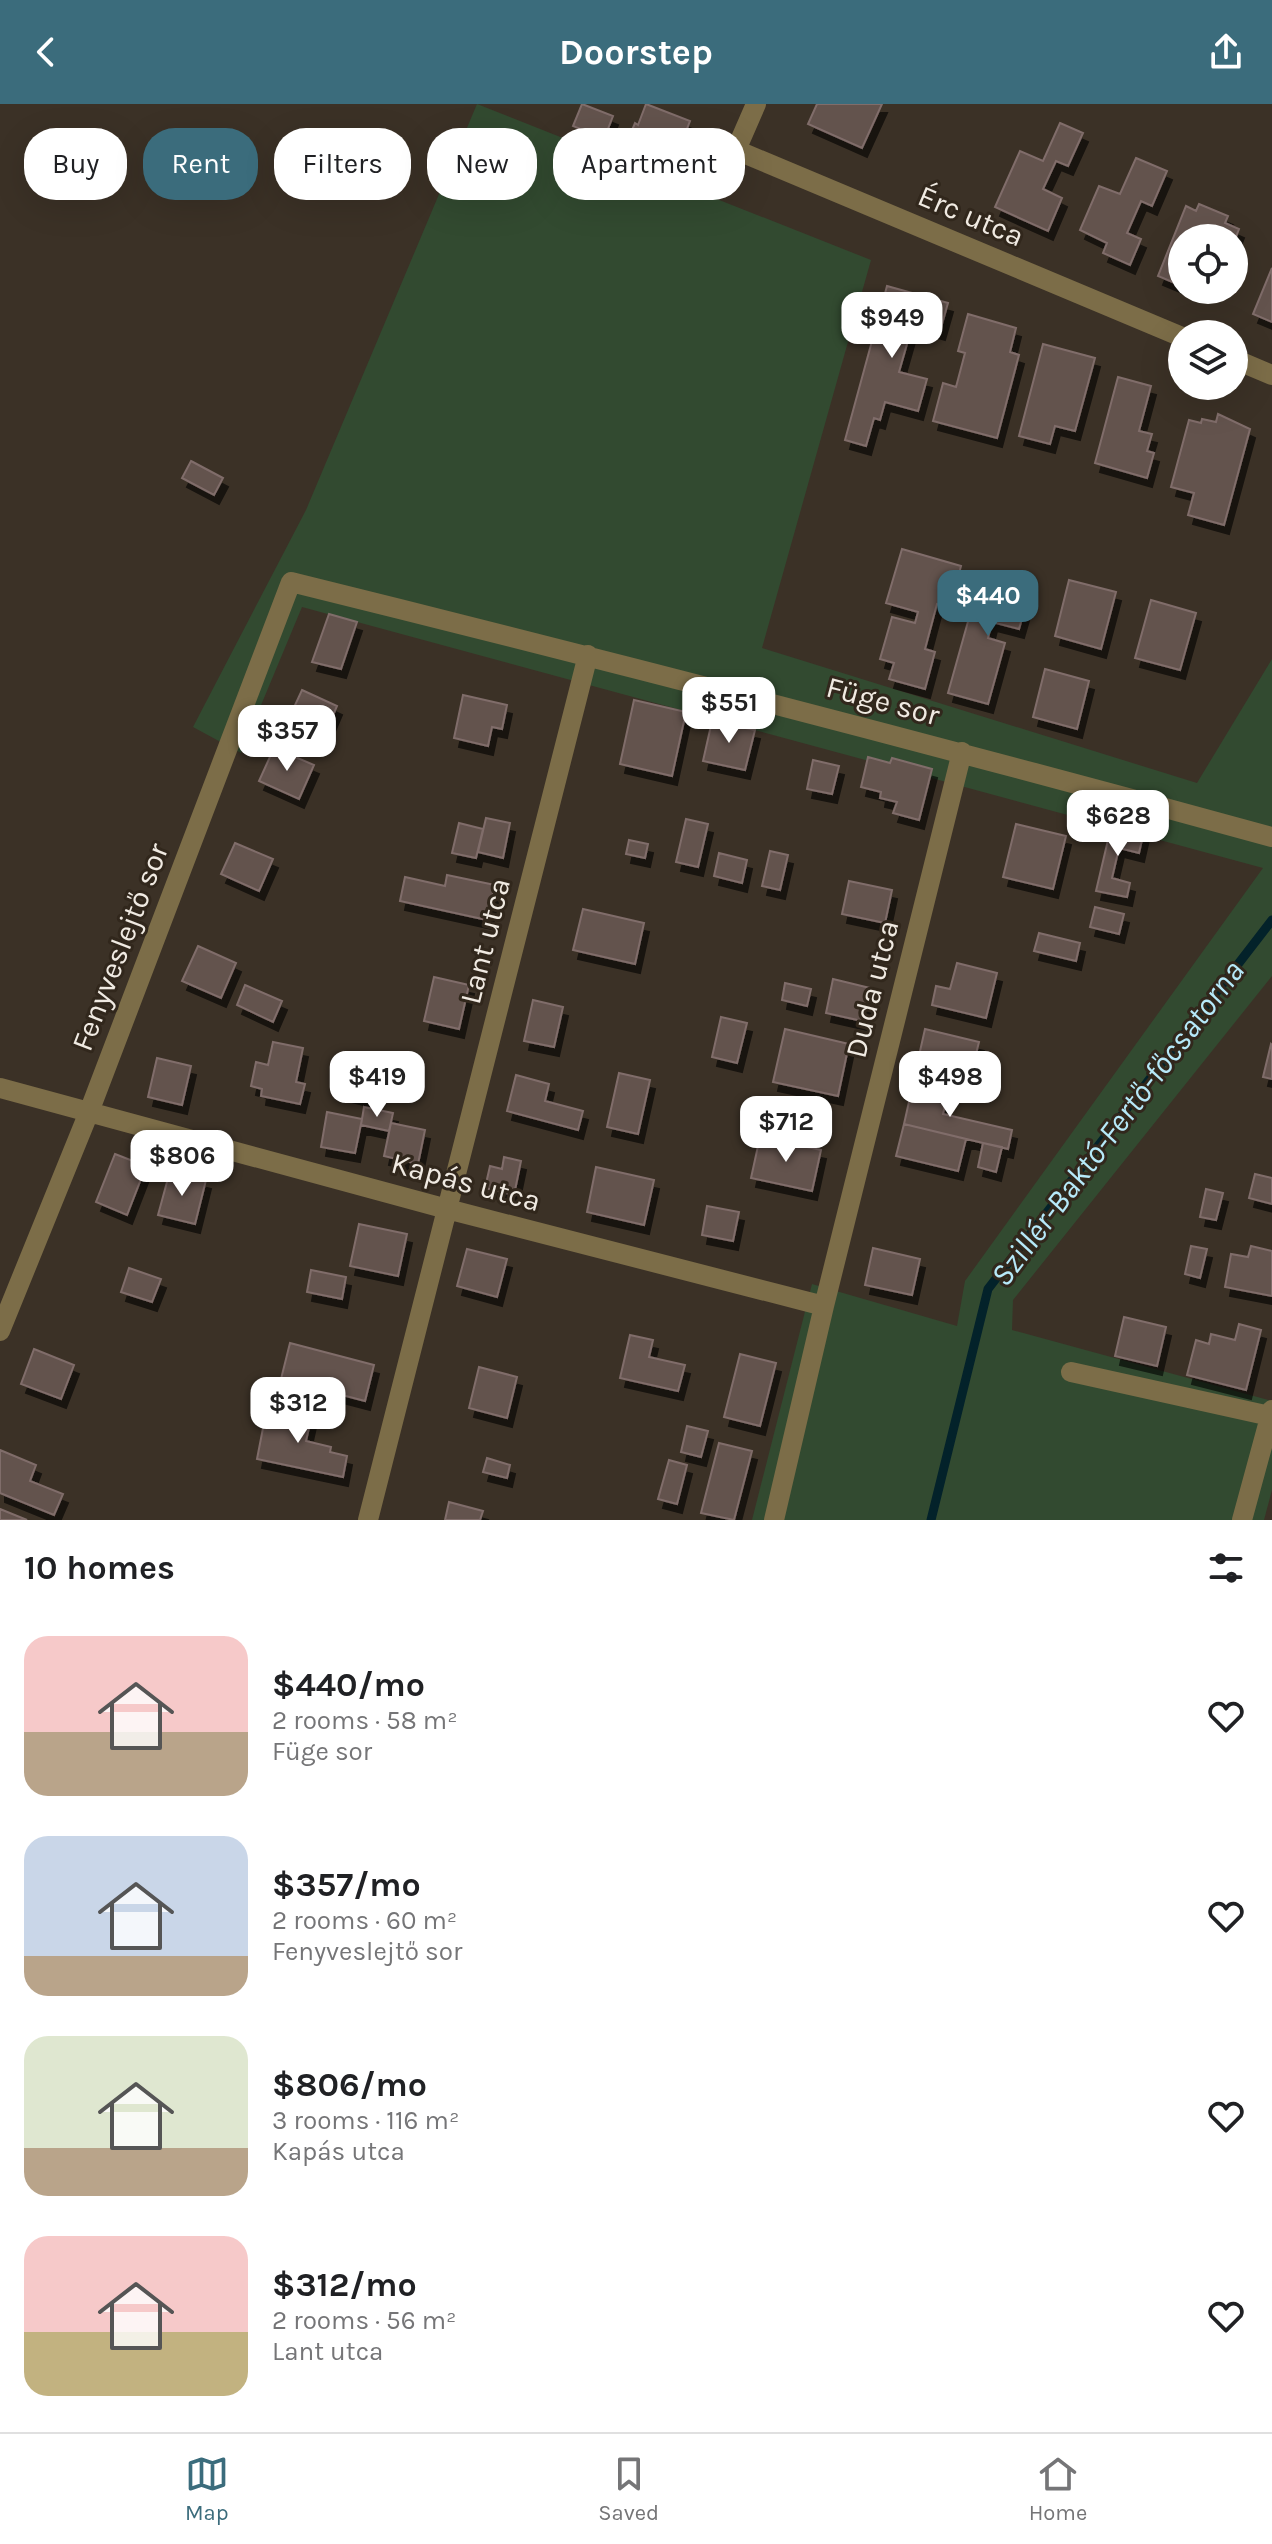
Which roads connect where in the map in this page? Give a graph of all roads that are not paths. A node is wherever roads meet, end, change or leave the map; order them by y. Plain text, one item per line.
1 (756, 104) edge
2 (745, 129) edge
3 (745, 154) edge
4 (1168, 331) edge
5 (1248, 365) edge
6 (1272, 375) edge
7 (291, 582) joint
8 (588, 655) junction
9 (962, 752) junction
10 (1272, 837) edge
11 (0, 1088) edge
12 (89, 1112) junction
13 (447, 1209) junction
14 (824, 1306) junction
15 (0, 1331) edge
16 (1071, 1372) dead end
17 (1271, 1413) edge
18 (368, 1520) edge
19 (774, 1520) edge
20 (1242, 1520) edge

1 - 2 street
3 - 4 street, Érc utca
5 - 6 street
7 - 8 street, Füge sor
7 - 12 street, Fenyveslejtő sor
8 - 9 street, Füge sor
8 - 13 street, Lant utca
9 - 10 street, Füge sor
9 - 14 street, Duda utca
11 - 12 street, Kapás utca
12 - 13 street, Kapás utca
12 - 15 street, Fenyveslejtő sor
13 - 14 street, Kapás utca
13 - 18 street, Lant utca
14 - 19 street, Duda utca
16 - 17 street
17 - 20 street

